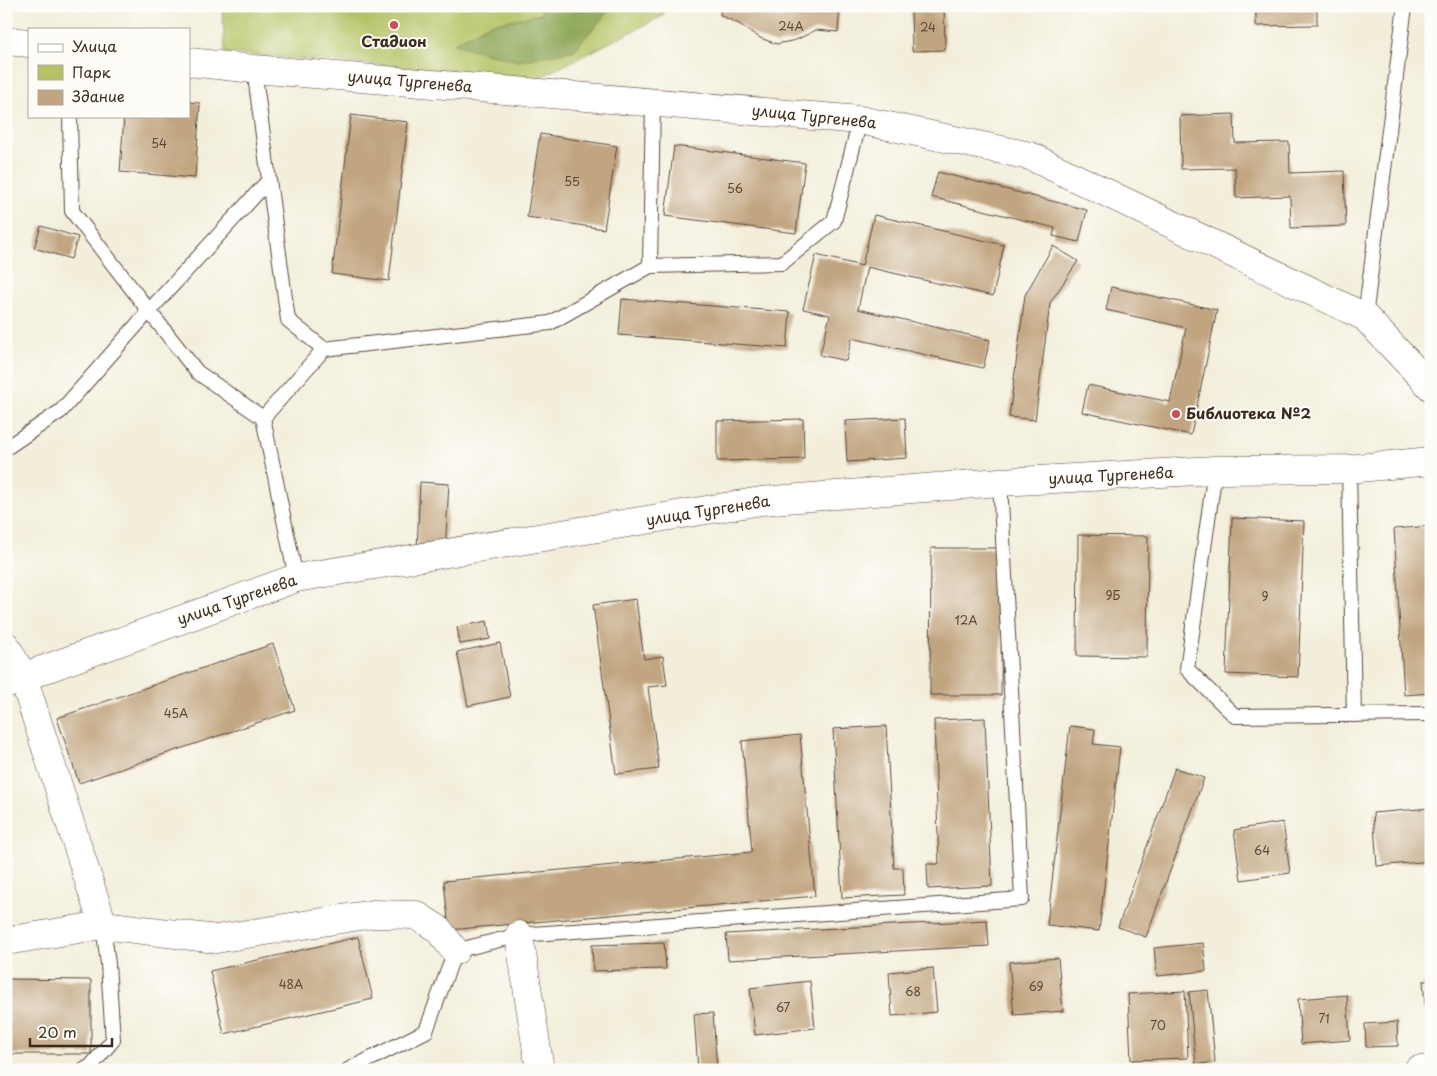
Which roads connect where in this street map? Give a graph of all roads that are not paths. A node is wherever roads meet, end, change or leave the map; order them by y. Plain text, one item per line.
1 (1406, 6) edge
2 (6, 41) edge
3 (28, 43) edge
4 (190, 62) edge
5 (254, 70) junction
6 (653, 102) junction
7 (70, 118) edge
8 (860, 120) junction
9 (269, 180) junction
10 (650, 266) junction
11 (149, 311) junction
12 (1365, 317) junction
13 (324, 349) junction
14 (1431, 387) edge
15 (263, 418) junction
16 (6, 448) edge
17 (1431, 461) edge
18 (1215, 470) junction
19 (1349, 470) junction
20 (1000, 482) junction
21 (296, 578) junction
22 (6, 646) edge
23 (14, 680) edge
24 (1431, 714) edge
25 (1354, 715) junction
26 (103, 925) junction
27 (519, 935) junction
28 (6, 940) edge
29 (455, 951) junction
30 (1431, 1069) edge
31 (84, 1070) edge
32 (348, 1070) edge
33 (540, 1070) edge
34 (1418, 1070) edge

1 - 12 lane
2 - 3 street
4 - 5 street, улица Тургенева
5 - 6 street, улица Тургенева
5 - 9 lane
6 - 8 street, улица Тургенева
6 - 10 lane
7 - 11 lane
8 - 10 lane
8 - 12 street, улица Тургенева
9 - 11 lane
9 - 13 lane
10 - 13 lane
11 - 15 lane
11 - 16 lane
12 - 14 street, улица Тургенева
13 - 15 lane
15 - 21 lane
17 - 19 street, улица Тургенева
18 - 19 street, улица Тургенева
18 - 20 street, улица Тургенева
18 - 25 lane
19 - 25 lane
20 - 21 street, улица Тургенева
20 - 27 lane
21 - 23 street, улица Тургенева
22 - 23 street
23 - 26 street
24 - 25 lane
26 - 28 street
26 - 29 street
26 - 31 lane
27 - 29 lane
27 - 33 street
29 - 32 lane
30 - 34 street

